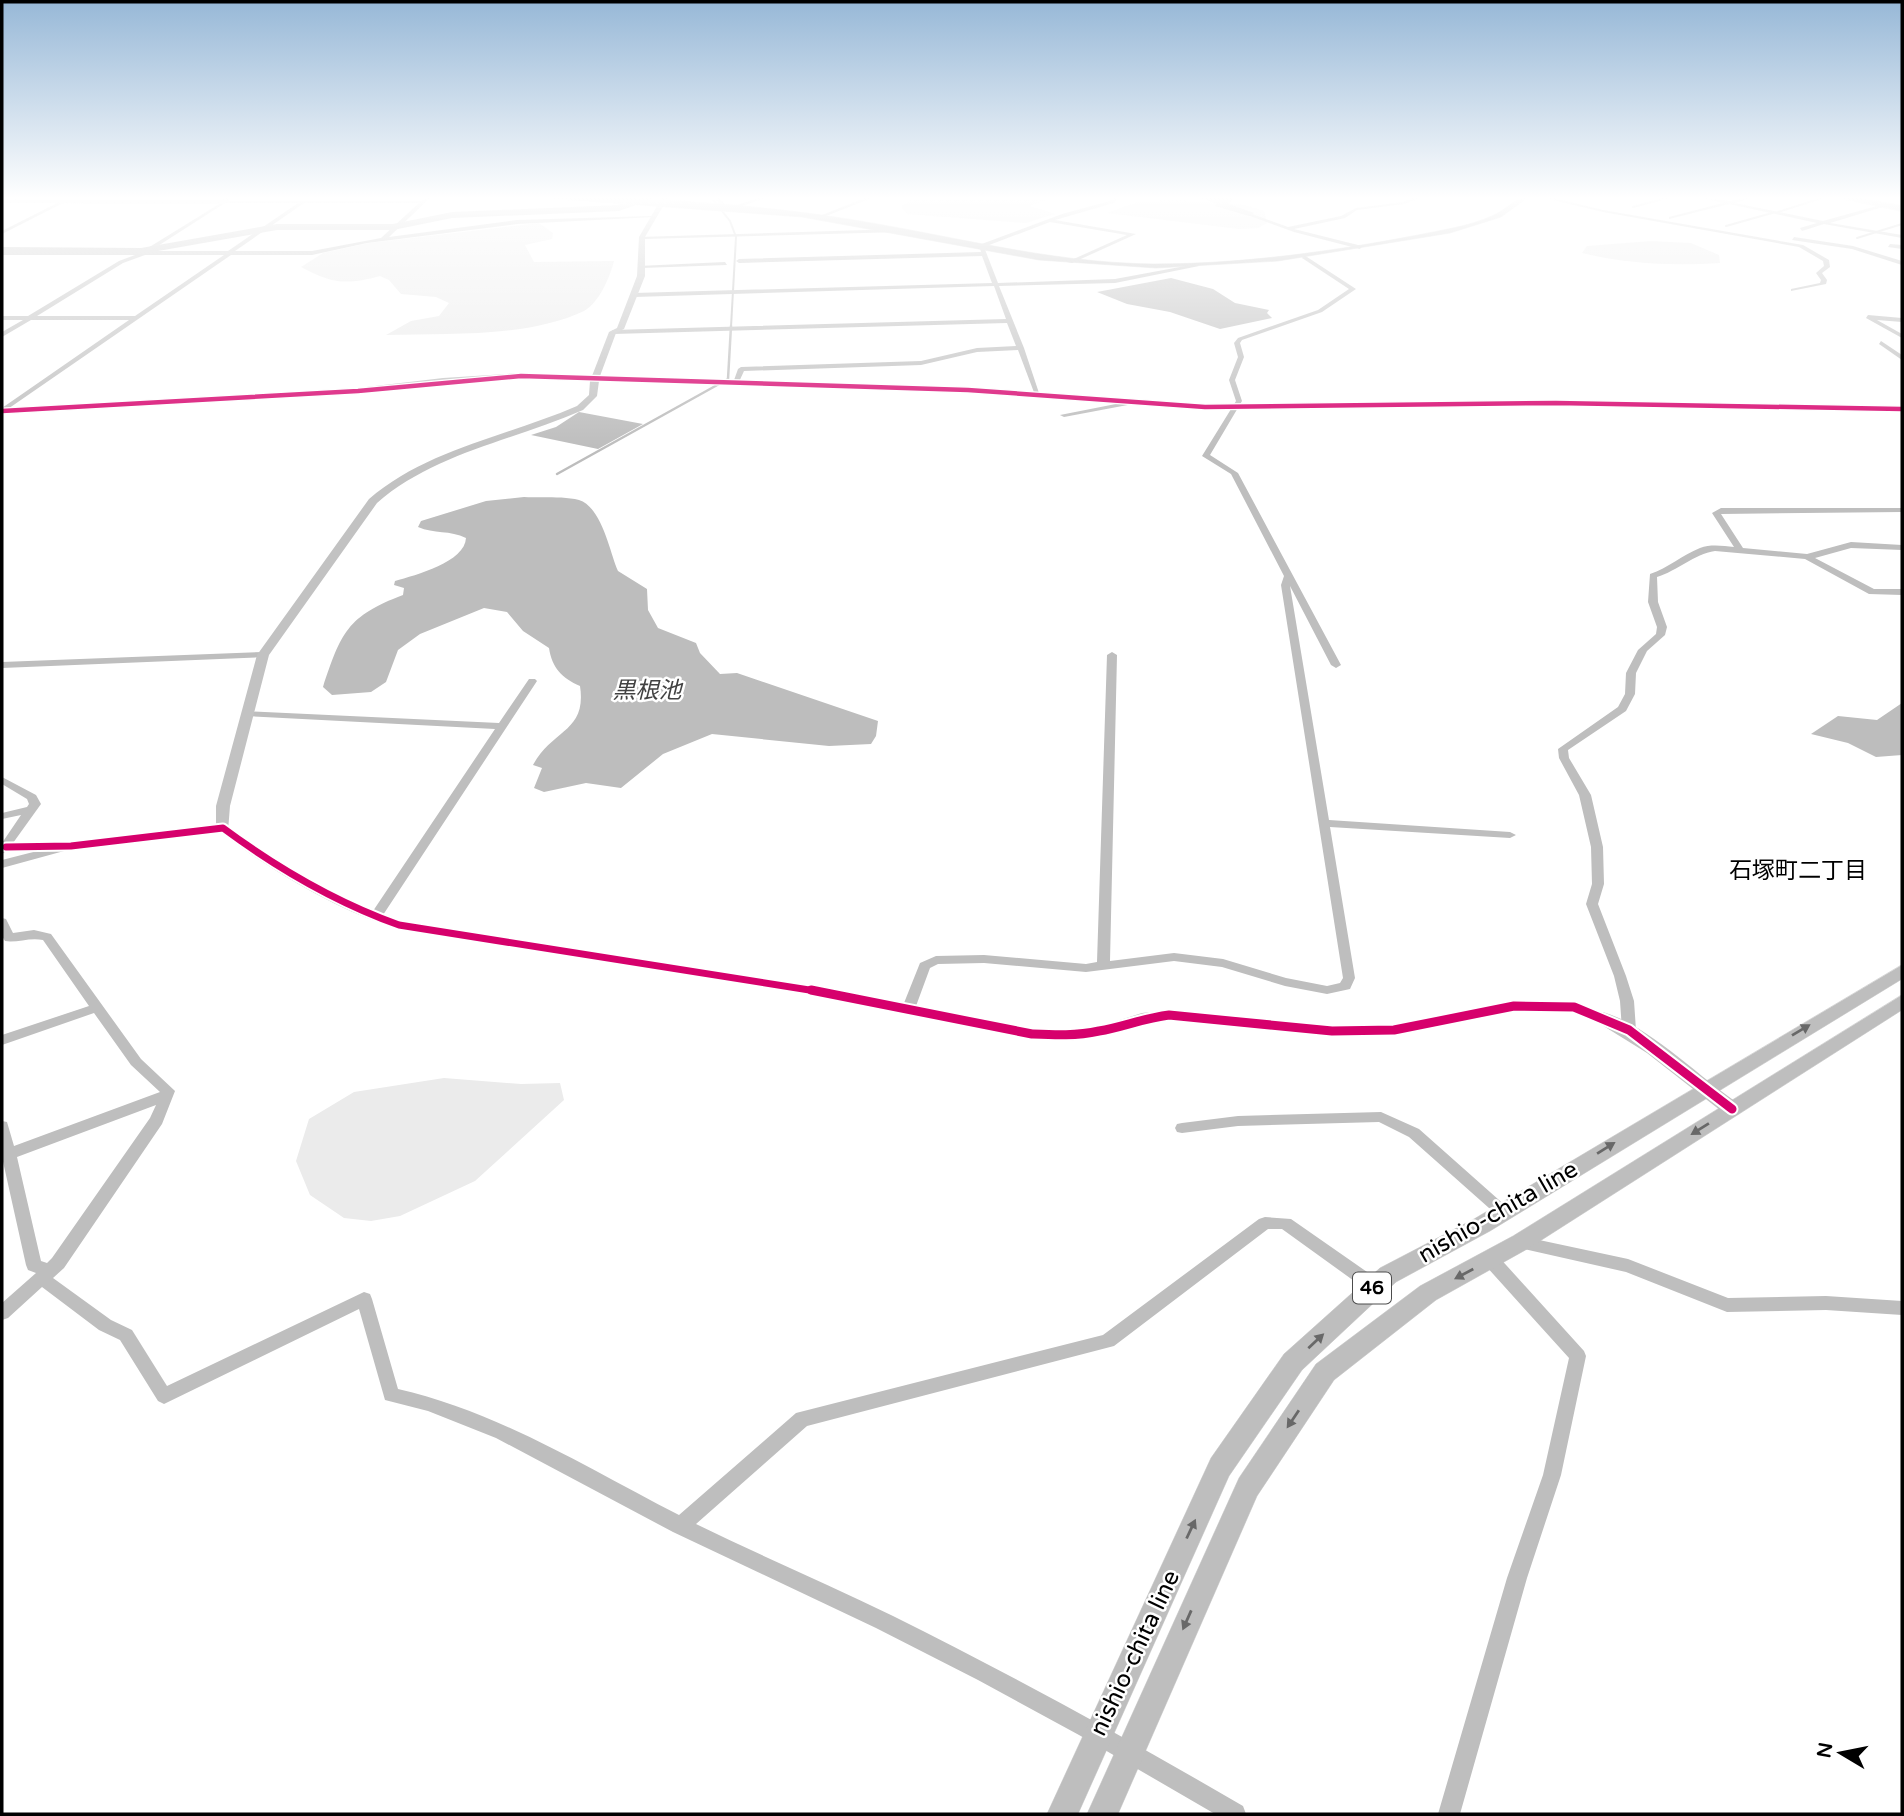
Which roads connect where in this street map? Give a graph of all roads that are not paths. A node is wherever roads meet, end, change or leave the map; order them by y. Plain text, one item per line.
1 (91, 281) edge
2 (189, 281) edge
3 (637, 281) edge
4 (993, 281) edge
5 (1116, 281) edge
6 (1340, 281) edge
7 (1824, 281) edge
8 (995, 285) junction
9 (1793, 290) dead end
10 (634, 295) junction
11 (2, 318) edge
12 (30, 318) junction
13 (137, 318) junction
14 (1902, 320) edge
15 (1010, 321) junction
16 (613, 332) junction
17 (2, 335) edge
18 (1902, 339) edge
19 (1881, 343) dead end
20 (1021, 348) junction
21 (1900, 357) edge
22 (595, 378) junction
23 (732, 382) junction
24 (1038, 395) junction
25 (1131, 403) junction
26 (1236, 407) junction
27 (1902, 409) edge
28 (2, 411) edge
29 (1064, 415) dead end
30 (1902, 510) edge
31 (1902, 547) edge
32 (1739, 549) junction
33 (1807, 557) junction
34 (1289, 575) junction
35 (1902, 592) edge
36 (263, 655) junction
37 (1112, 655) dead end
38 (2, 665) edge
39 (1336, 665) dead end
40 (532, 681) dead end
41 (246, 713) junction
42 (500, 726) junction
43 (2, 780) edge
44 (30, 810) junction
45 (2, 817) edge
46 (1326, 823) junction
47 (223, 828) junction
48 (1510, 835) dead end
49 (71, 846) junction
50 (4, 849) edge
51 (2, 864) edge
52 (375, 917) junction
53 (2, 922) edge
54 (6, 939) edge
55 (1103, 965) junction
56 (1902, 971) edge
57 (909, 1007) junction
58 (96, 1008) junction
59 (1898, 1009) edge
60 (1604, 1018) joint
61 (1629, 1030) junction
62 (2, 1040) edge
63 (1702, 1089) junction
64 (167, 1095) junction
65 (1732, 1109) junction
66 (2, 1126) edge
67 (1182, 1128) dead end
68 (8, 1154) junction
69 (1503, 1212) junction
70 (1521, 1242) junction
71 (1491, 1259) junction
72 (46, 1276) junction
73 (1374, 1286) junction
74 (1902, 1308) edge
75 (2, 1313) edge
76 (680, 1526) junction
77 (1097, 1734) junction
78 (1128, 1751) junction
79 (1062, 1814) edge
80 (1102, 1814) edge
81 (1235, 1814) edge
82 (1449, 1814) edge

1 - 12 street
2 - 13 street
3 - 10 street
4 - 8 street
5 - 8 street
6 - 26 street
7 - 9 street
8 - 10 street
8 - 15 street
10 - 16 street
11 - 12 street
12 - 13 street
12 - 17 street
13 - 28 street
14 - 18 street
15 - 16 street
15 - 20 street
16 - 22 street
18 - 21 street
19 - 21 street
20 - 23 street
20 - 24 street
22 - 23 street
22 - 28 street
22 - 36 street
23 - 24 street
24 - 25 street
25 - 26 street
25 - 29 street
26 - 27 street
26 - 34 street
30 - 32 street
31 - 33 street
32 - 33 street
32 - 61 street
33 - 35 street
34 - 39 street
34 - 46 street
36 - 38 street
36 - 41 street
37 - 55 street
40 - 42 street
41 - 42 street
41 - 47 street
42 - 52 street
43 - 44 street
44 - 45 street
44 - 50 street
46 - 48 street
46 - 55 street
47 - 49 street
47 - 52 street
49 - 50 street
49 - 51 street
52 - 57 street
53 - 54 street
54 - 58 street
55 - 57 street
63 -> 56 main road, nishio-chita line / 46
57 - 60 street
58 - 62 street
58 - 64 street
59 - 65 main road, nishio-chita line / 46
60 - 61 street
61 - 63 street
63 - 65 street
69 -> 63 main road, nishio-chita line / 46
64 - 68 street
64 - 72 street
65 -> 70 main road, nishio-chita line / 46
66 - 68 street
67 - 69 street
68 - 72 street
69 - 73 main road, nishio-chita line / 46
70 - 71 main road, nishio-chita line / 46
70 - 74 street
71 -> 78 main road, nishio-chita line / 46
71 - 82 street
72 - 75 street
72 - 76 street
73 - 76 street
77 -> 73 main road, nishio-chita line / 46
76 - 77 street
77 - 78 street
77 - 79 main road, nishio-chita line / 46
78 - 80 main road, nishio-chita line / 46
78 - 81 street

